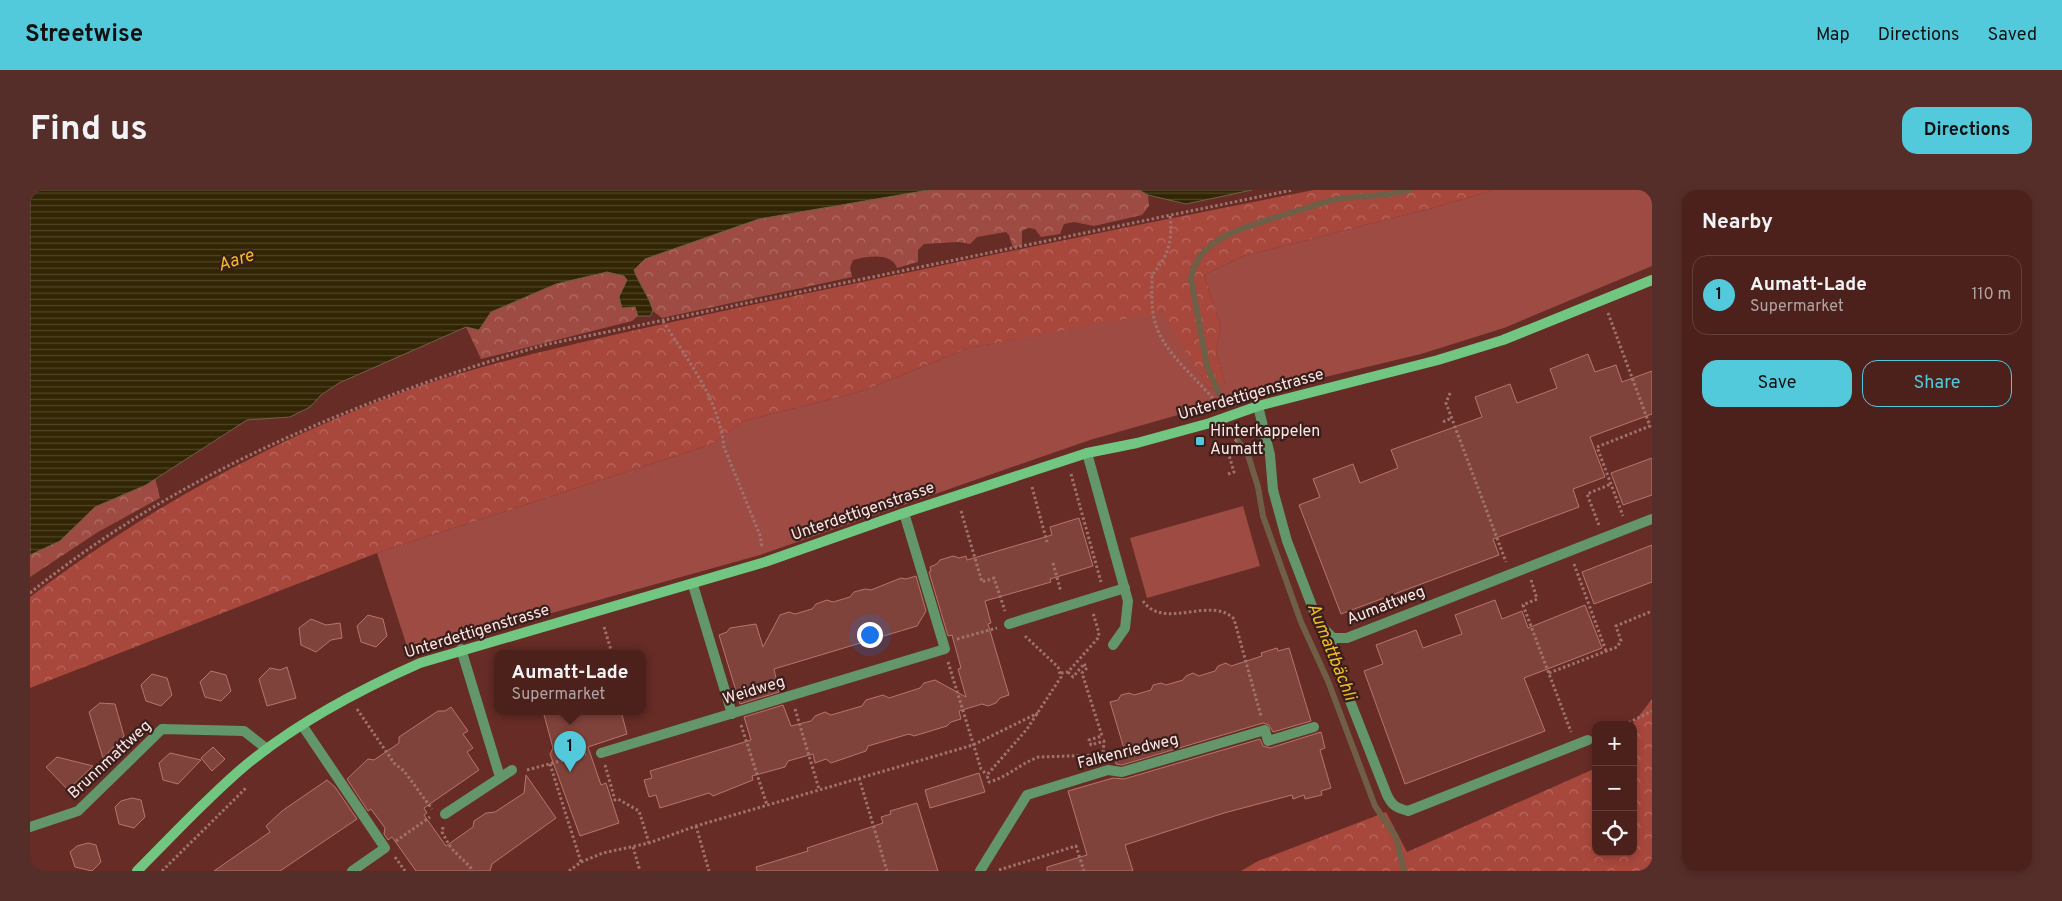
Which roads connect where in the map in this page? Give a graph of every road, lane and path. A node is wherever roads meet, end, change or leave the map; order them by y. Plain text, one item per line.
1 (1292, 190) edge
2 (1170, 216) junction
3 (1652, 280) edge
4 (662, 321) junction
5 (1612, 324) dead end
6 (1450, 392) dead end
7 (1258, 406) junction
8 (1226, 417) junction
9 (1452, 418) junction
10 (1443, 422) dead end
11 (1228, 452) dead end
12 (1087, 453) junction
13 (1071, 474) dead end
14 (1228, 474) dead end
15 (1611, 484) junction
16 (1032, 487) dead end
17 (1619, 505) dead end
18 (960, 511) dead end
19 (904, 513) junction
20 (1652, 520) edge
21 (1599, 526) dead end
22 (1047, 542) dead end
23 (1569, 552) junction
24 (765, 562) junction
25 (1053, 563) dead end
26 (1526, 568) junction
27 (1511, 574) junction
28 (693, 584) junction
29 (1125, 588) junction
30 (30, 593) edge
31 (1104, 594) junction
32 (1065, 607) junction
33 (1652, 612) edge
34 (1096, 621) dead end
35 (1009, 624) junction
36 (604, 627) dead end
37 (1033, 633) dead end
38 (1332, 638) junction
39 (944, 646) junction
40 (1113, 646) dead end
41 (460, 649) junction
42 (611, 650) edge
43 (1606, 651) junction
44 (1068, 672) junction
45 (1548, 673) junction
46 (1061, 674) junction
47 (357, 709) dead end
48 (1652, 711) edge
49 (735, 713) junction
50 (1038, 713) junction
51 (798, 719) dead end
52 (1632, 721) edge
53 (302, 725) junction
54 (1314, 727) dead end
55 (1265, 730) junction
56 (1588, 740) dead end
57 (973, 745) junction
58 (1576, 746) junction
59 (267, 749) junction
60 (601, 753) joint
61 (1104, 755) junction
62 (550, 764) junction
63 (512, 770) joint
64 (1108, 770) junction
65 (987, 775) junction
66 (500, 776) junction
67 (859, 778) junction
68 (610, 783) dead end
69 (819, 789) junction
70 (767, 805) junction
71 (440, 814) junction
72 (30, 826) edge
73 (696, 826) junction
74 (444, 836) dead end
75 (648, 843) junction
76 (633, 847) junction
77 (386, 848) junction
78 (581, 862) junction
79 (400, 865) dead end
80 (138, 871) edge
81 (352, 871) edge
82 (405, 871) edge
83 (473, 871) edge
84 (569, 871) edge
85 (640, 871) edge
86 (710, 871) edge
87 (887, 871) edge
88 (980, 871) edge
89 (996, 871) edge
90 (1084, 871) edge

1 - 2 path
2 - 4 path
2 - 8 path
3 - 7 street, Unterdettigenstrasse
4 - 24 path
4 - 30 path
5 - 15 path
6 - 9 path
7 - 8 street, Unterdettigenstrasse
7 - 38 street, Aumattweg
8 - 12 street, Unterdettigenstrasse
9 - 10 path
9 - 27 path
11 - 14 path
12 - 19 street, Unterdettigenstrasse
12 - 29 street
13 - 31 path
15 - 17 path
15 - 21 path
16 - 22 path
18 - 35 path
19 - 24 street, Unterdettigenstrasse
19 - 39 street
20 - 23 street, Aumattweg
23 - 26 street, Aumattweg
23 - 43 path
24 - 28 street, Unterdettigenstrasse
25 - 32 path
26 - 27 street, Aumattweg
26 - 45 path
27 - 38 street, Aumattweg
28 - 41 street, Unterdettigenstrasse
28 - 49 street
29 - 31 street
29 - 40 street
29 - 55 path
31 - 32 street
32 - 35 street
33 - 43 path
34 - 44 path
35 - 39 path
36 - 42 path
37 - 46 path
38 - 58 street
39 - 49 street, Weidweg
39 - 57 path
41 - 53 street, Unterdettigenstrasse
41 - 66 street
43 - 45 path
44 - 46 path
44 - 61 path
45 - 58 path
46 - 50 path
47 - 71 path
48 - 52 path
49 - 60 street, Weidweg
49 - 70 path
50 - 57 path
50 - 65 path
51 - 69 path
53 - 59 street, Unterdettigenstrasse
53 - 77 street
54 - 55 street
55 - 64 street, Falkenriedweg
56 - 58 street
57 - 65 path
57 - 67 path
59 - 72 street, Brunnmattweg
59 - 80 street, Unterdettigenstrasse
60 - 62 path
61 - 64 path
61 - 65 path
62 - 63 path
62 - 78 path
63 - 66 street
64 - 88 street, Falkenriedweg
66 - 71 street
67 - 69 path
67 - 87 path
68 - 75 path
69 - 70 path
70 - 73 path
71 - 77 path
73 - 75 path
73 - 86 path
74 - 83 path
75 - 76 path
76 - 78 path
76 - 85 path
77 - 81 street
78 - 84 path
79 - 82 path
89 - 90 path

